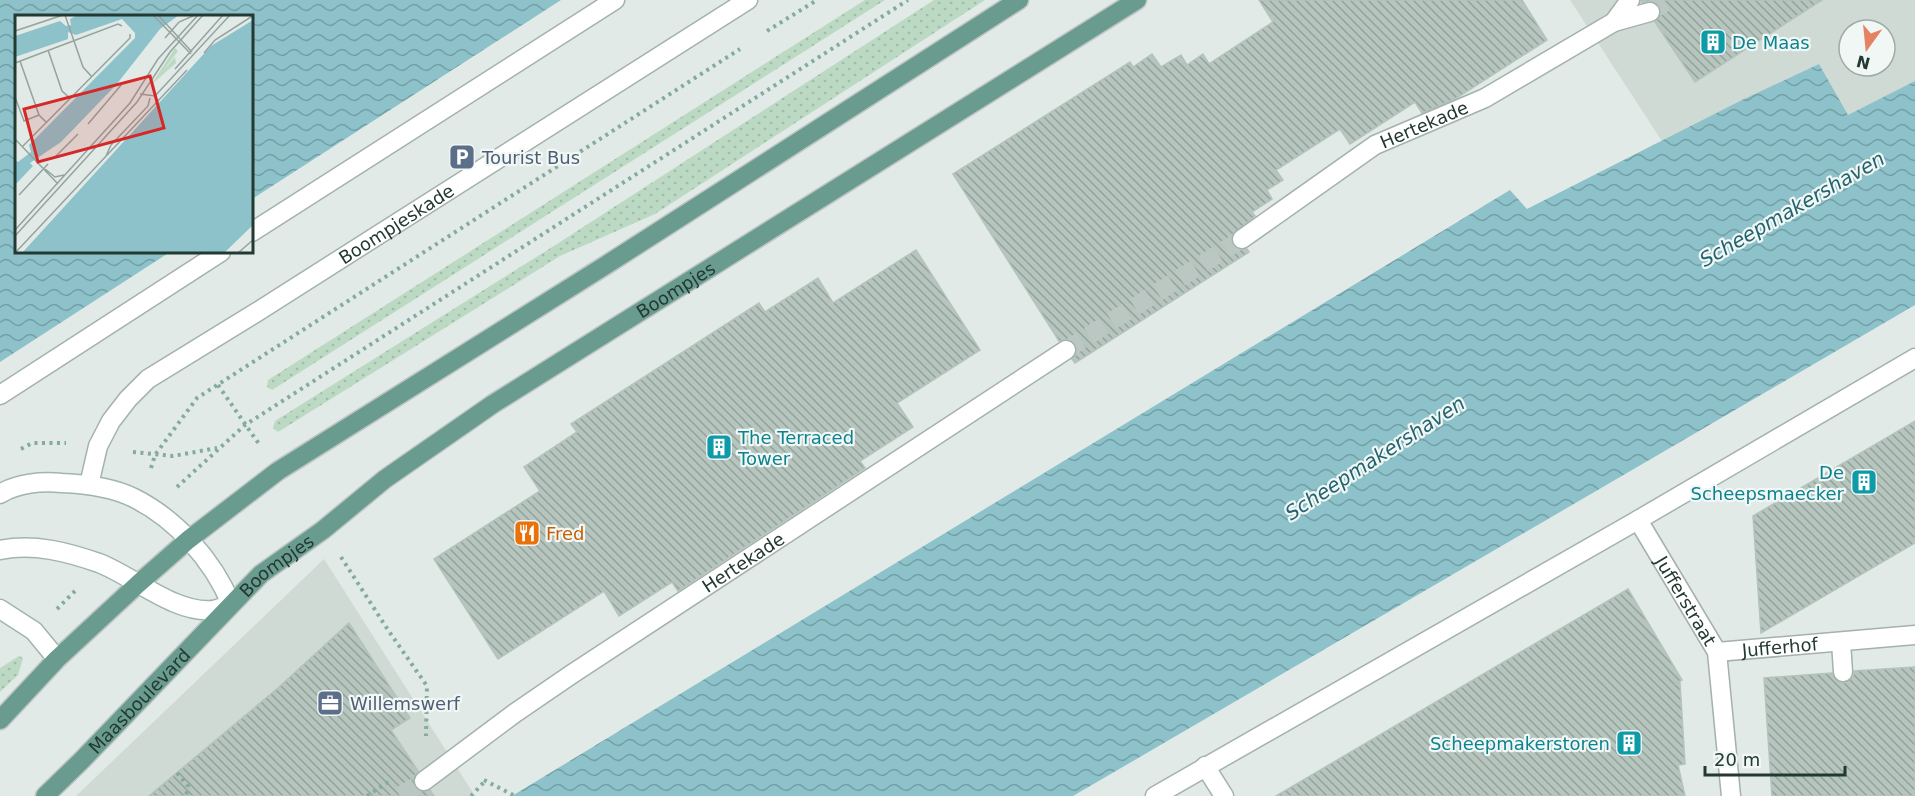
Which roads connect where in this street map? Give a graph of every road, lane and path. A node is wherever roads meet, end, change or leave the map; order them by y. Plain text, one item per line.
1 (615, 0) edge
2 (748, 0) edge
3 (817, 0) edge
4 (908, 0) edge
5 (1019, 0) edge
6 (1137, 0) edge
7 (1630, 0) edge
8 (1650, 12) tunnel mouth
9 (1614, 22) junction
10 (763, 34) dead end
11 (742, 47) dead end
12 (254, 231) edge
13 (1242, 239) tunnel mouth
14 (218, 254) edge
15 (1066, 350) tunnel mouth
16 (1915, 358) edge
17 (0, 395) edge
18 (98, 446) junction
19 (155, 455) junction
20 (88, 485) junction
21 (0, 494) edge
22 (132, 497) junction
23 (1638, 520) junction
24 (188, 540) junction
25 (0, 550) edge
26 (354, 576) dead end
27 (138, 584) junction
28 (231, 604) junction
29 (0, 609) edge
30 (1915, 635) edge
31 (1841, 642) junction
32 (1717, 652) junction
33 (57, 659) junction
34 (1843, 672) dead end
35 (0, 720) edge
36 (426, 737) dead end
37 (1205, 766) junction
38 (177, 773) dead end
39 (485, 780) dead end
40 (424, 781) tunnel mouth
41 (45, 796) edge
42 (186, 796) edge
43 (515, 796) edge
44 (1155, 796) edge
45 (1224, 796) edge
46 (1731, 796) edge

1 - 12 street
2 - 18 street, Boompjeskade
3 - 10 path
4 - 19 path
5 - 24 main road
6 - 28 main road, Boompjes
7 - 9 street, Hertekade
8 - 9 street, Hertekade
9 - 13 street, Hertekade
11 - 19 path
14 - 17 street
15 - 40 street, Hertekade
16 - 23 street
18 - 19 path
18 - 20 street, Boompjeskade
19 - 22 path
20 - 21 street, Boompjes
20 - 22 street, Boompjes
22 - 24 street, Boompjes
23 - 32 street, Jufferstraat
23 - 37 street
24 - 27 main road
24 - 28 street, Boompjes
25 - 27 street, Boompjes
26 - 36 path
27 - 28 street, Boompjes
27 - 33 main road
28 - 41 main road, Maasboulevard
29 - 33 street
30 - 31 street, Jufferhof
31 - 32 street, Jufferhof
31 - 34 street, Jufferhof
32 - 46 street, Jufferstraat
33 - 35 main road
37 - 44 street
37 - 45 street
38 - 42 path
39 - 43 path

